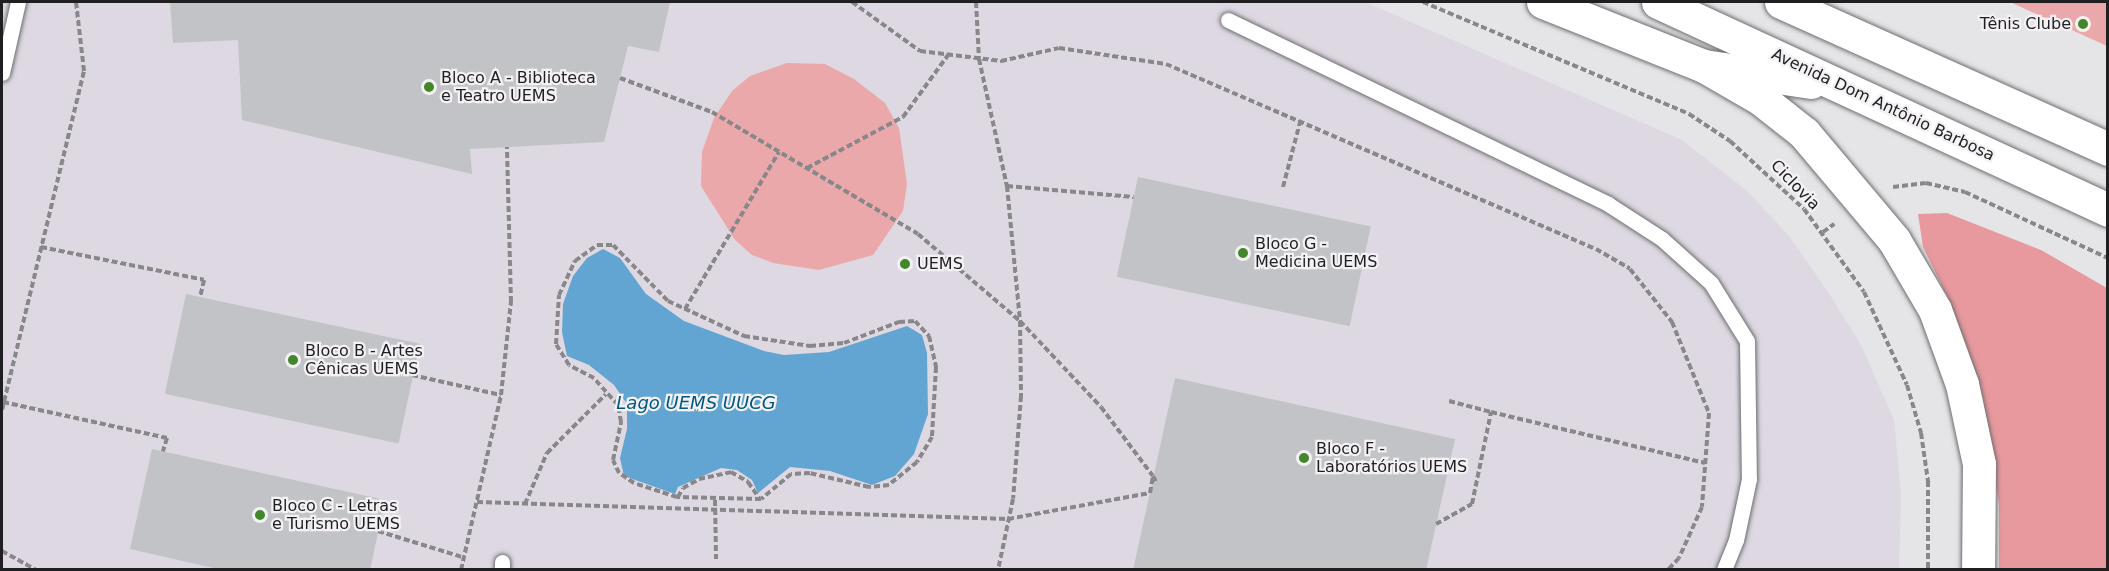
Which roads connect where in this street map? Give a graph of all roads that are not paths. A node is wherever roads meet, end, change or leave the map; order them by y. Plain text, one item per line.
1 (18, 2) edge
2 (1543, 2) edge
3 (1658, 2) edge
4 (1781, 2) edge
5 (1834, 2) edge
6 (1228, 20) dead end
7 (1859, 35) junction
8 (1704, 66) junction
9 (2, 73) edge
10 (1846, 86) junction
11 (2108, 149) edge
12 (2108, 210) edge
13 (1724, 570) edge
14 (1978, 570) edge

1 - 9 lane
2 - 8 main road
3 - 10 main road, Avenida Dom Antônio Barbosa
4 - 7 main road
5 - 7 main road
6 - 13 lane
7 - 11 main road
8 - 10 main road
8 - 14 main road
10 - 12 main road, Avenida Dom Antônio Barbosa

